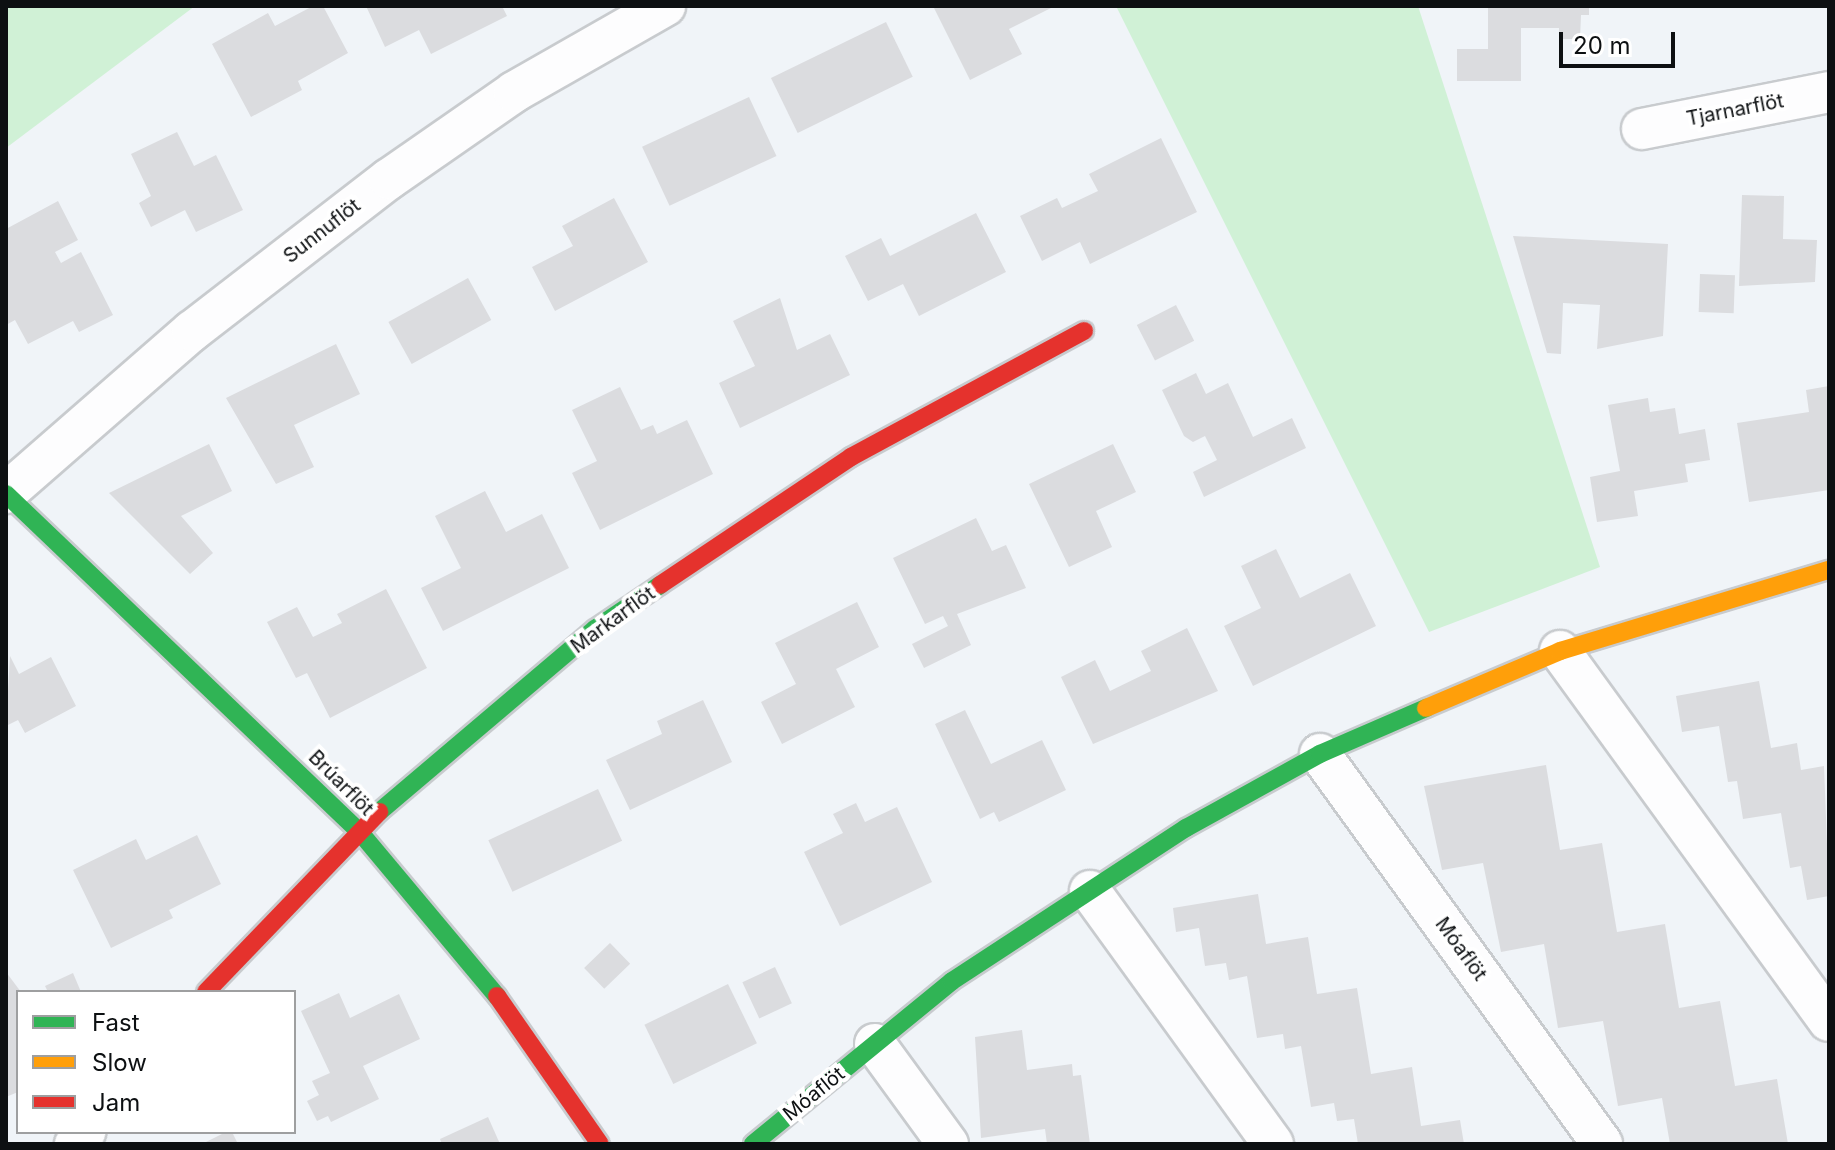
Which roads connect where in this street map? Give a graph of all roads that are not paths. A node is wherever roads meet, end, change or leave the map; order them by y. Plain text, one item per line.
1 (665, 6) edge
2 (1829, 92) edge
3 (1642, 129) dead end
4 (1084, 331) dead end
5 (6, 494) edge
6 (1827, 574) edge
7 (1560, 651) junction
8 (1320, 754) junction
9 (358, 830) junction
10 (1090, 891) junction
11 (208, 990) edge
12 (1829, 1021) edge
13 (875, 1044) junction
14 (600, 1144) edge
15 (753, 1144) edge
16 (948, 1144) edge
17 (1273, 1144) edge
18 (1602, 1144) edge

1 - 5 street, Sunnuflöt
2 - 3 street, Tjarnarflöt
4 - 9 street, Markarflöt
5 - 9 street, Brúarflöt
6 - 7 street, Móaflöt
7 - 8 street, Móaflöt
7 - 12 street
8 - 10 street, Móaflöt
8 - 18 street, Móaflöt
9 - 11 street, Markarflöt
9 - 14 street, Brúarflöt
10 - 13 street, Móaflöt
10 - 17 street
13 - 15 street, Móaflöt
13 - 16 street

